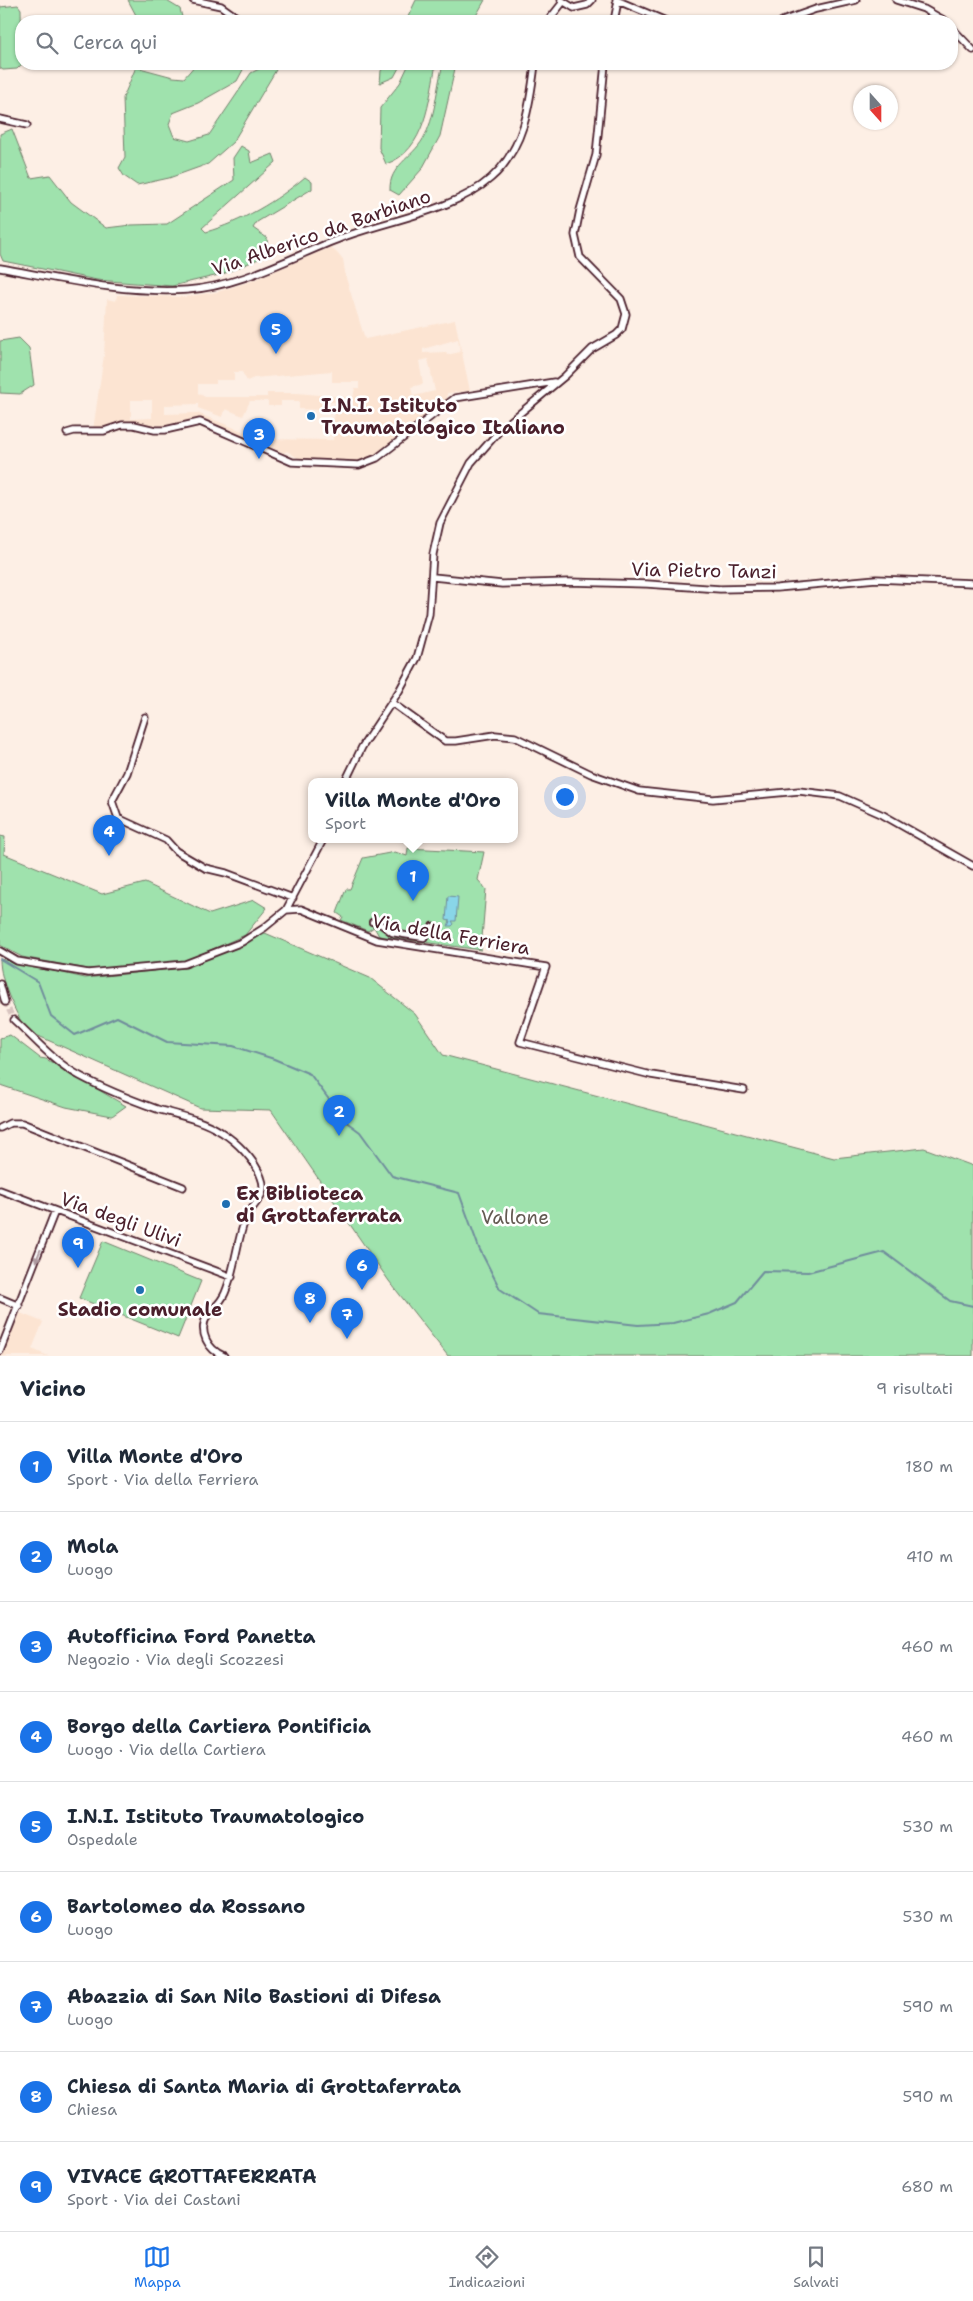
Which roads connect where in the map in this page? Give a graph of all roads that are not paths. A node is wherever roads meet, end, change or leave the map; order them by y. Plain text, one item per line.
1 (193, 0) edge
2 (202, 0) edge
3 (592, 0) edge
4 (617, 0) edge
5 (856, 0) edge
6 (896, 0) edge
7 (562, 1) edge
8 (234, 15) edge
9 (552, 15) edge
10 (615, 15) edge
11 (652, 15) edge
12 (799, 15) edge
13 (934, 15) edge
14 (958, 34) edge
15 (973, 50) edge
16 (534, 70) edge
17 (604, 70) edge
18 (0, 119) edge
19 (27, 125) dead end
20 (0, 268) edge
21 (556, 382) junction
22 (67, 432) dead end
23 (433, 577) junction
24 (973, 583) edge
25 (392, 703) junction
26 (145, 718) dead end
27 (347, 778) edge
28 (322, 843) edge
29 (973, 866) edge
30 (293, 898) junction
31 (286, 910) junction
32 (372, 922) dead end
33 (432, 926) dead end
34 (0, 951) edge
35 (0, 984) edge
36 (5, 1002) dead end
37 (14, 1020) tunnel mouth
38 (744, 1090) dead end
39 (0, 1128) edge
40 (183, 1188) dead end
41 (0, 1190) edge
42 (55, 1211) junction
43 (232, 1277) junction
44 (0, 1298) edge
45 (19, 1306) junction
46 (0, 1351) edge
47 (224, 1356) edge

1 - 2 street
2 - 8 street
3 - 7 street
4 - 10 street
4 - 11 street
5 - 12 street
6 - 13 street
7 - 9 street
14 - 15 street
16 - 20 street, Via Alberico da Barbiano
17 - 21 street
18 - 19 street
21 - 22 street
21 - 23 street
23 - 24 street, Via Pietro Tanzi
23 - 25 street
25 - 27 street
25 - 29 street
26 - 30 street
28 - 30 street
30 - 31 street
31 - 34 street
31 - 38 street, Via della Ferriera
32 - 33 street
35 - 36 street
37 - 43 street
39 - 40 street
41 - 42 street, Via degli Ulivi
42 - 43 street, Via degli Ulivi
42 -> 45 street
43 - 47 street
44 - 45 street
45 - 46 street

